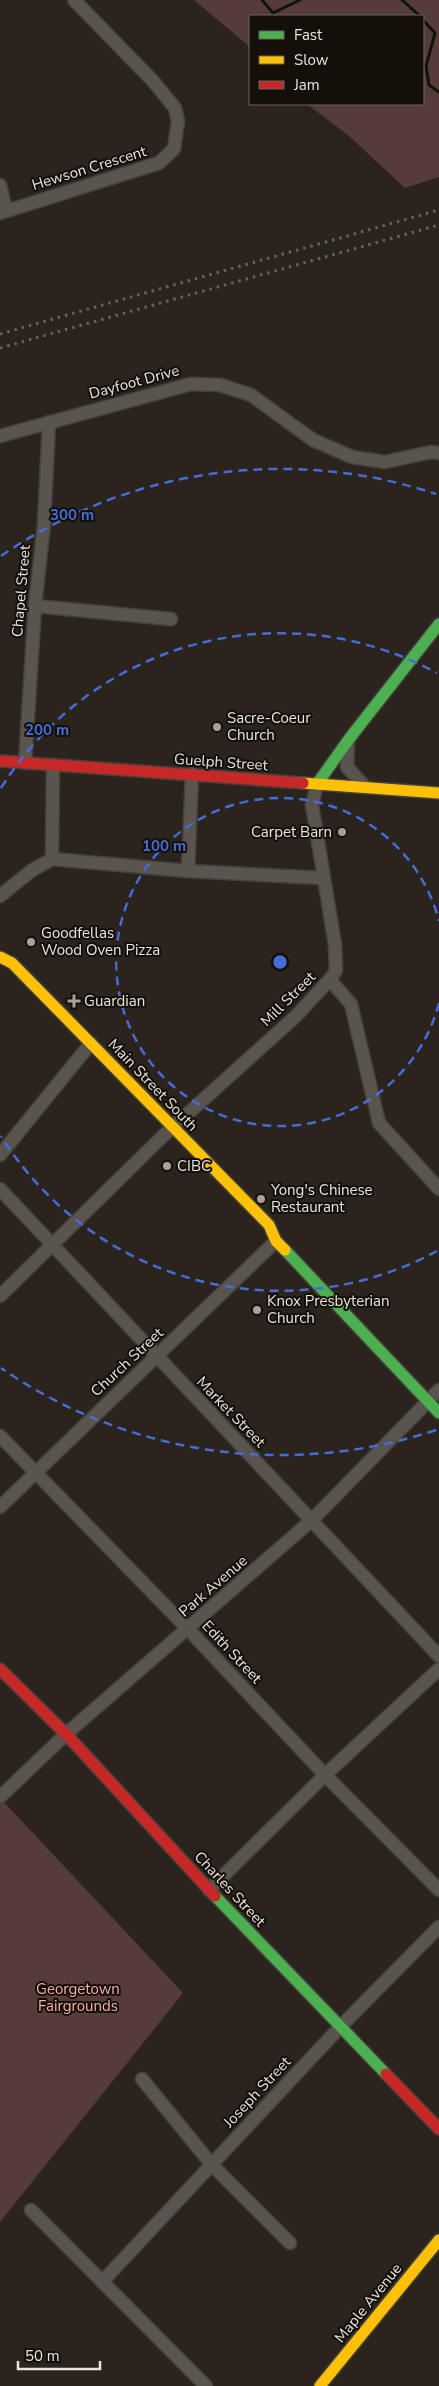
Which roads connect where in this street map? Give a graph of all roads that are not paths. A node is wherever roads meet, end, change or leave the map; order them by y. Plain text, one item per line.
1 (74, 0) edge
2 (0, 185) edge
3 (3, 212) edge
4 (49, 422) junction
5 (0, 436) edge
6 (439, 453) edge
7 (35, 606) junction
8 (171, 619) dead end
9 (439, 624) edge
10 (348, 739) junction
11 (0, 761) edge
12 (25, 762) junction
13 (53, 765) junction
14 (192, 774) junction
15 (316, 784) junction
16 (365, 787) junction
17 (439, 793) edge
18 (52, 859) junction
19 (188, 871) junction
20 (323, 878) junction
21 (0, 896) edge
22 (0, 957) edge
23 (330, 980) junction
24 (35, 1003) dead end
25 (87, 1047) junction
26 (108, 1078) dead end
27 (152, 1125) dead end
28 (169, 1136) junction
29 (0, 1155) edge
30 (0, 1189) edge
31 (439, 1189) edge
32 (260, 1234) dead end
33 (276, 1241) junction
34 (52, 1246) junction
35 (0, 1296) edge
36 (156, 1358) junction
37 (439, 1390) edge
38 (429, 1401) junction
39 (439, 1413) edge
40 (0, 1436) edge
41 (34, 1472) junction
42 (0, 1507) edge
43 (312, 1520) junction
44 (188, 1629) junction
45 (439, 1656) edge
46 (439, 1669) edge
47 (0, 1670) edge
48 (66, 1734) junction
49 (325, 1775) junction
50 (0, 1797) edge
51 (209, 1890) junction
52 (439, 1890) edge
53 (439, 1927) edge
54 (341, 2026) junction
55 (142, 2079) dead end
56 (439, 2129) edge
57 (212, 2165) junction
58 (31, 2210) dead end
59 (439, 2240) edge
60 (290, 2243) dead end
61 (102, 2282) junction
62 (206, 2386) edge
63 (320, 2386) edge

1 - 3 street, Hewson Crescent
2 - 3 street
4 - 5 street, Dayfoot Drive
4 - 6 street, Dayfoot Drive
4 - 7 street, Chapel Street
7 - 8 street
7 - 12 street, Chapel Street
9 - 10 main road, Mill Street
10 - 15 main road, Mill Street
10 - 16 street
11 - 12 main road, Guelph Street
12 - 13 main road, Guelph Street
13 - 14 main road, Guelph Street
13 - 18 street
14 - 15 main road, Guelph Street
14 - 19 street
15 - 16 main road, Guelph Street
15 - 20 street, Mill Street
16 - 17 main road, Guelph Street
18 - 19 street
18 - 21 street
19 - 20 street
20 - 23 street, Mill Street
22 - 25 main road, Main Street South
23 - 28 street, Mill Street
23 - 31 street
24 - 25 main road, Main Street South
25 - 26 main road, Main Street South
25 - 28 main road, Main Street South
25 - 29 street
27 - 28 main road, Main Street South
28 - 33 main road, Main Street South
28 - 34 street, Mill Street
30 - 34 street, Market Street
32 - 33 main road, Main Street South
33 - 36 street, Church Street
33 - 38 main road, Main Street South
34 - 35 street, Mill Street
34 - 36 street, Market Street
36 - 41 street, Church Street
36 - 43 street, Market Street
37 - 38 street, Park Avenue
38 - 39 main road, Main Street South
38 - 43 street, Park Avenue
40 - 41 street, Edith Street
41 - 42 street, Church Street
41 - 44 street, Edith Street
43 - 44 street, Park Avenue
43 - 45 street, Market Street
44 - 48 street, Park Avenue
44 - 49 street, Edith Street
46 - 49 street
47 - 48 main road, Charles Street
48 - 50 street, Park Avenue
48 - 51 main road, Charles Street
49 - 51 street
49 - 52 street, Edith Street
51 - 54 main road, Charles Street
53 - 54 street, Joseph Street
54 - 56 main road, Charles Street
54 - 57 street, Joseph Street
55 - 57 street
57 - 60 street
57 - 61 street, Joseph Street
58 - 61 street
59 - 63 main road, Maple Avenue
61 - 62 street

